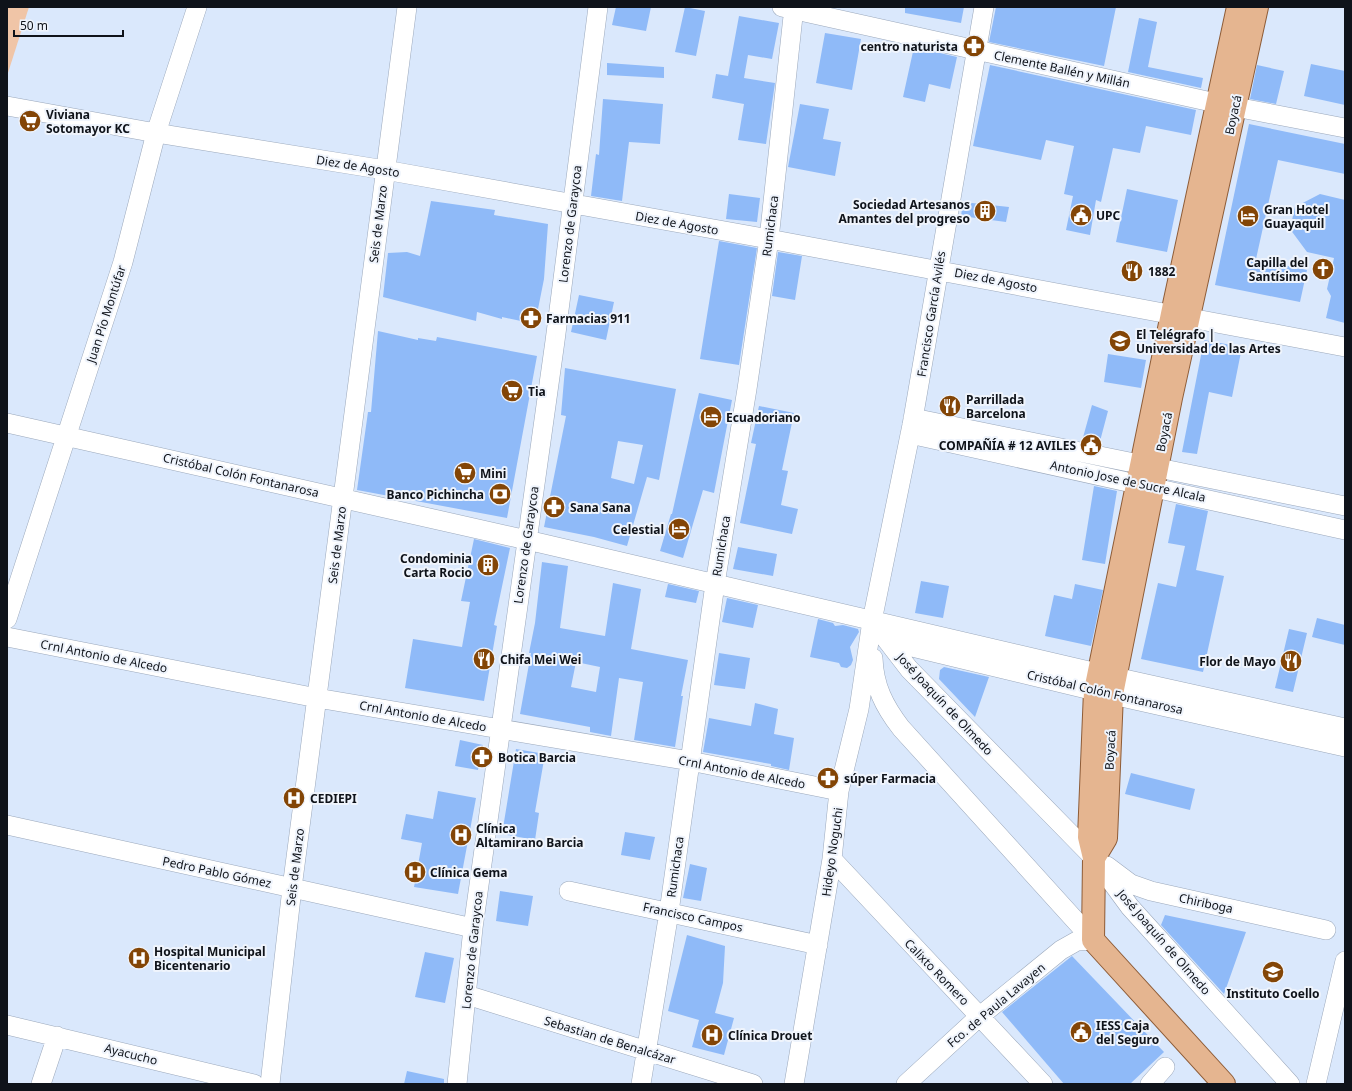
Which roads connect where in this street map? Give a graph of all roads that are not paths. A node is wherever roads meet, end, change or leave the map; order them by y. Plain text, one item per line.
1 (197, 7) edge
2 (407, 7) edge
3 (598, 7) edge
4 (984, 7) edge
5 (1238, 7) edge
6 (1257, 7) edge
7 (789, 8) edge
8 (976, 51) junction
9 (1227, 104) junction
10 (7, 106) edge
11 (1345, 128) edge
12 (156, 133) junction
13 (385, 170) junction
14 (573, 205) junction
15 (769, 239) junction
16 (938, 270) junction
17 (1180, 316) junction
18 (1345, 347) edge
19 (7, 423) edge
20 (912, 426) junction
21 (65, 435) junction
22 (1147, 475) junction
23 (343, 498) junction
24 (1345, 506) edge
25 (1345, 530) edge
26 (527, 540) junction
27 (714, 584) junction
28 (7, 619) edge
29 (872, 620) junction
30 (7, 636) edge
31 (1105, 684) junction
32 (317, 698) junction
33 (1345, 728) edge
34 (500, 729) junction
35 (1345, 747) edge
36 (690, 761) junction
37 (840, 791) junction
38 (7, 825) edge
39 (1094, 858) junction
40 (832, 859) junction
41 (292, 888) junction
42 (569, 891) dead end
43 (668, 912) junction
44 (473, 928) junction
45 (1326, 930) dead end
46 (1093, 940) junction
47 (818, 945) junction
48 (1345, 961) edge
49 (467, 995) junction
50 (980, 1016) junction
51 (1345, 1018) edge
52 (7, 1025) edge
53 (57, 1036) junction
54 (647, 1051) junction
55 (1165, 1067) dead end
56 (41, 1084) edge
57 (254, 1084) edge
58 (270, 1084) edge
59 (457, 1084) edge
60 (641, 1084) edge
61 (753, 1084) edge
62 (794, 1084) edge
63 (906, 1084) edge
64 (1043, 1084) edge
65 (1150, 1084) edge
66 (1224, 1084) edge
67 (1290, 1084) edge
68 (1316, 1084) edge
69 (1328, 1084) edge

1 - 12 street, Juan Pío Montúfar
2 - 13 street, Seis de Marzo
3 - 14 street, Lorenzo de Garaycoa
4 - 8 street, Francisco García Avilés
5 - 9 main road, Boyacá
6 - 9 main road, Boyacá
7 - 8 street, Clemente Ballén y Millán
7 - 15 street, Rumichaca
8 - 9 street, Clemente Ballén y Millán
8 - 16 street, Francisco García Avilés
9 - 11 street, Clemente Ballén y Millán
9 - 17 main road, Boyacá
10 - 12 street, Diez de Agosto
12 - 13 street, Diez de Agosto
12 - 21 street, Juan Pío Montúfar
13 - 14 street, Diez de Agosto
13 - 23 street, Seis de Marzo
14 - 15 street, Diez de Agosto
14 - 26 street, Lorenzo de Garaycoa
15 - 16 street, Diez de Agosto
15 - 27 street, Rumichaca
16 - 17 street, Diez de Agosto
16 - 20 street, Francisco García Avilés
17 - 18 street, Diez de Agosto
17 - 22 main road, Boyacá
19 - 21 street, Cristóbal Colón Fontanarosa
20 - 22 street, Antonio Jose de Sucre Alcala
20 - 29 street, Francisco García Avilés
21 - 23 street, Cristóbal Colón Fontanarosa
21 - 28 street, Juan Pío Montúfar
22 - 24 street, Antonio Jose de Sucre Alcala
22 - 25 street, Antonio Jose de Sucre Alcala
22 - 31 main road, Boyacá
23 - 26 street, Cristóbal Colón Fontanarosa
23 - 32 street, Seis de Marzo
26 - 27 street, Cristóbal Colón Fontanarosa
26 - 34 street, Lorenzo de Garaycoa
27 - 29 street, Cristóbal Colón Fontanarosa
27 - 36 street, Rumichaca
29 - 31 street, Cristóbal Colón Fontanarosa
29 - 37 street, Hideyo Noguchi
29 - 39 street, José Joaquín de Olmedo
29 - 46 street
30 - 32 street, Crnl Antonio de Alcedo
31 - 33 street, Cristóbal Colón Fontanarosa
31 - 35 street, Cristóbal Colón Fontanarosa
31 - 39 main road, Boyacá
32 - 34 street, Crnl Antonio de Alcedo
32 - 41 street, Seis de Marzo
34 - 36 street, Crnl Antonio de Alcedo
34 - 44 street, Lorenzo de Garaycoa
36 - 37 street, Crnl Antonio de Alcedo
36 - 43 street, Rumichaca
37 - 40 street, Hideyo Noguchi
38 - 41 street, Pedro Pablo Gómez
39 - 45 street, Chiriboga
39 - 46 main road
39 - 67 street, José Joaquín de Olmedo
40 - 47 street, Hideyo Noguchi
40 - 50 street, Calixto Romero
41 - 44 street, Pedro Pablo Gómez
41 - 58 street, Seis de Marzo
42 - 43 street, Francisco Campos
43 - 47 street, Francisco Campos
43 - 54 street, Rumichaca
44 - 49 street, Lorenzo de Garaycoa
46 - 50 street, Fco. de Paula Lavayen
46 - 66 main road
47 - 62 street, Hideyo Noguchi
48 - 68 street
49 - 54 street, Sebastian de Benalcázar
49 - 59 street, Lorenzo de Garaycoa
50 - 63 street, Fco. de Paula Lavayen
50 - 64 street, Calixto Romero
51 - 69 street
52 - 53 street, Ayacucho
53 - 56 street
53 - 57 street, Ayacucho
54 - 60 street, Rumichaca
54 - 61 street, Sebastian de Benalcázar
55 - 65 street

